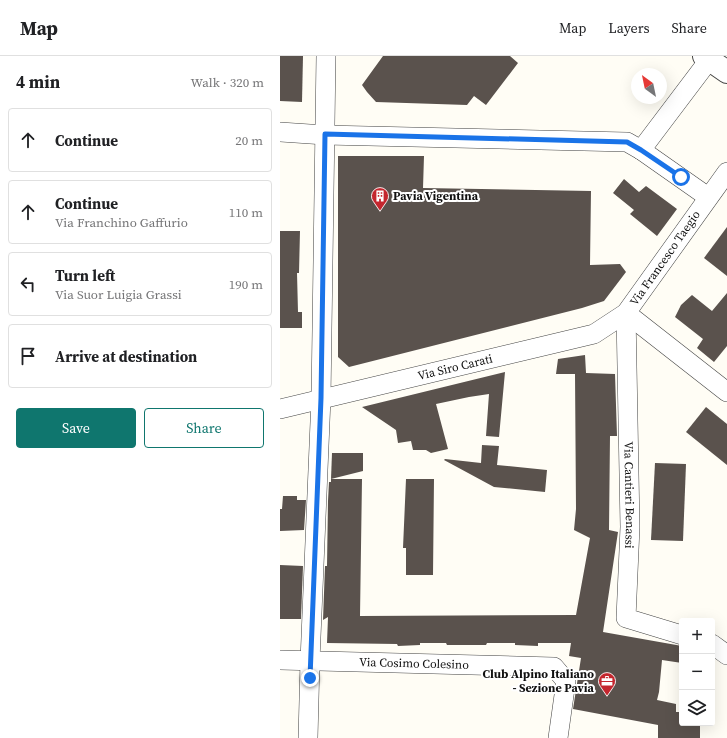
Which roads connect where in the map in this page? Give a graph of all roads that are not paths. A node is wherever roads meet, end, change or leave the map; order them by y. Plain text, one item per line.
1 (326, 56) edge
2 (707, 58) edge
3 (727, 72) edge
4 (280, 132) edge
5 (325, 134) junction
6 (641, 150) junction
7 (727, 172) edge
8 (708, 197) junction
9 (626, 313) junction
10 (727, 392) edge
11 (321, 398) junction
12 (280, 409) edge
13 (679, 634) edge
14 (715, 646) edge
15 (727, 655) edge
16 (280, 660) edge
17 (310, 661) junction
18 (308, 738) edge
19 (558, 738) edge

1 - 5 street
2 - 3 street
2 - 6 street
4 - 5 street
5 - 6 street
5 - 11 street
6 - 8 street
7 - 8 street, Via Francesco Taegio
8 - 9 street, Via Francesco Taegio
9 - 10 street, Via Francesco Taegio
9 - 11 street, Via Siro Carati
9 - 13 street, Via Cantieri Benassi
11 - 12 street, Via Siro Carati
11 - 17 street
14 - 15 street
16 - 17 street, Via Cosimo Colesino
17 - 18 street
17 - 19 street, Via Cosimo Colesino

